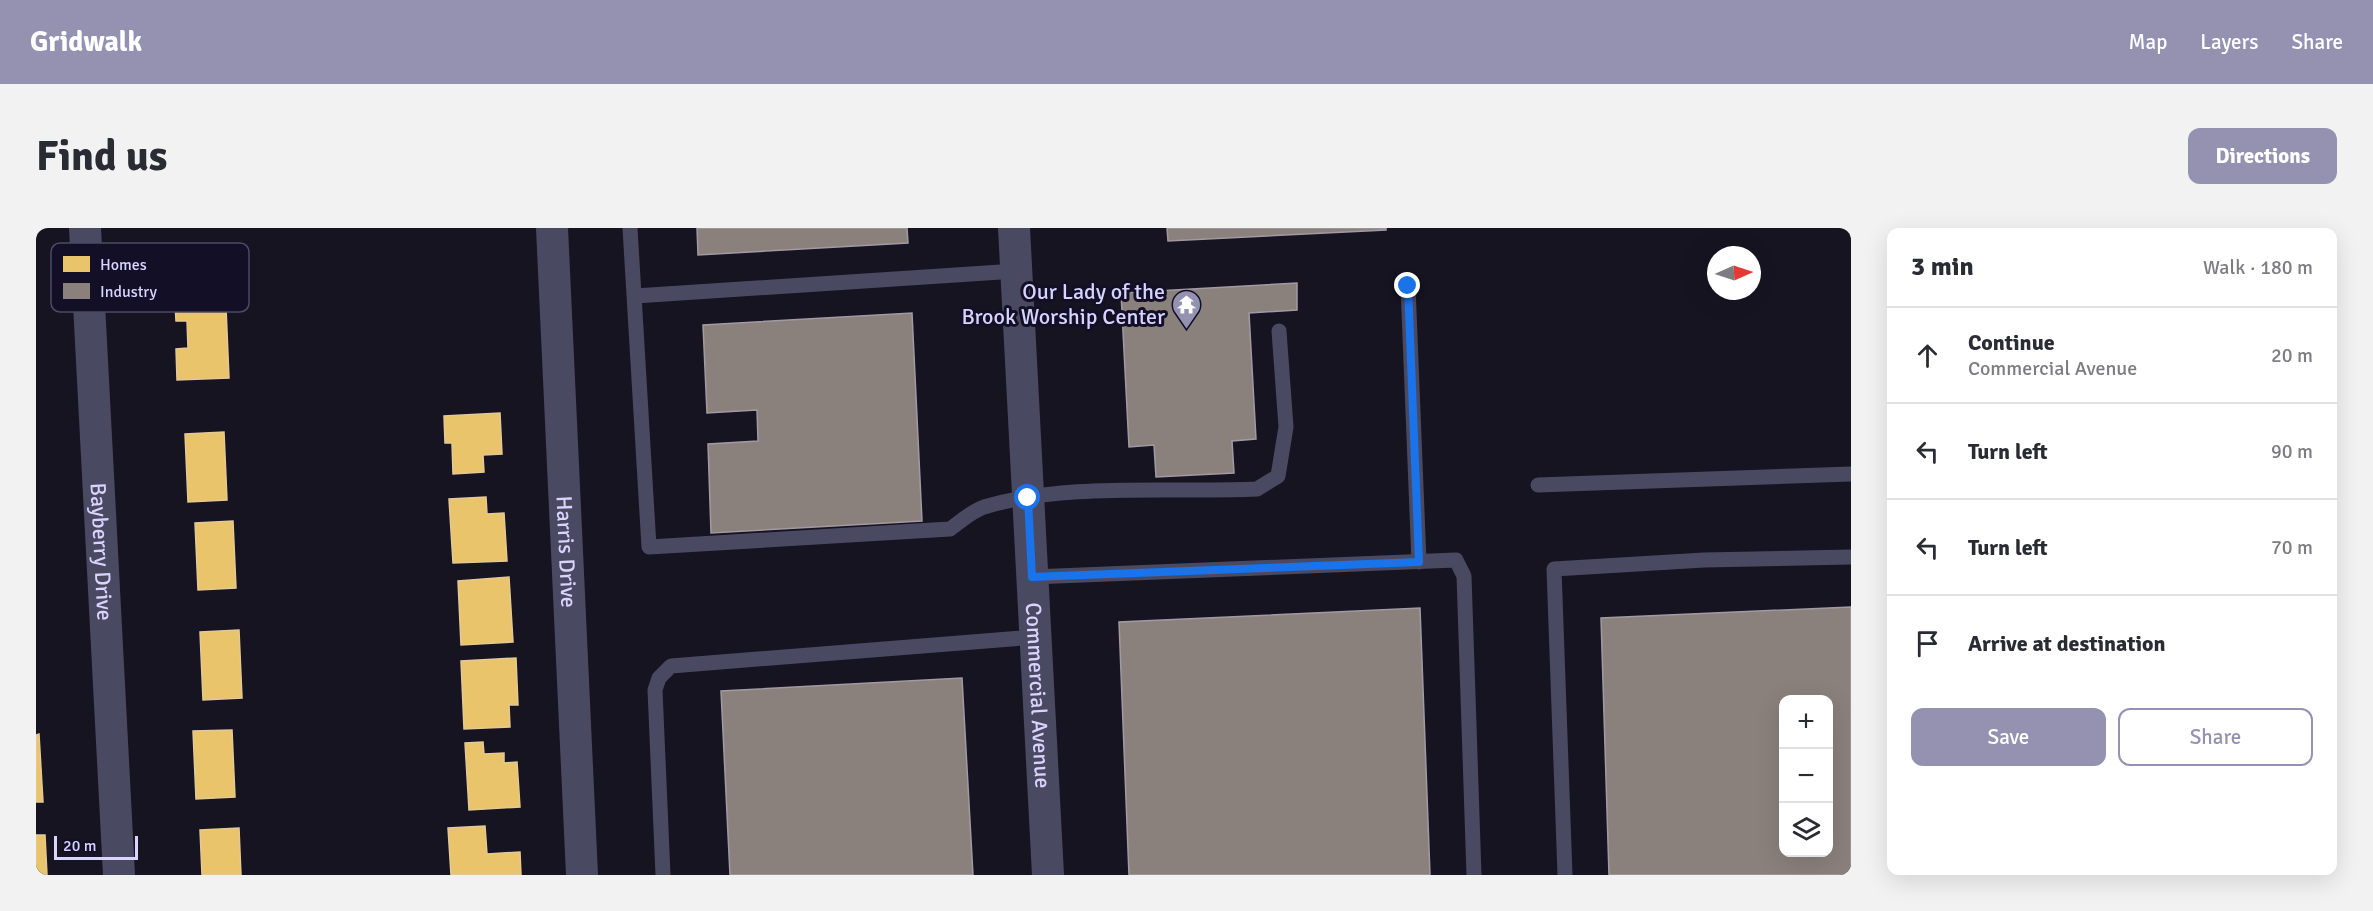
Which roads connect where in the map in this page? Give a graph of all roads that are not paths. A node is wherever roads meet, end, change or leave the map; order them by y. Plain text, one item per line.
1 (85, 228) edge
2 (552, 228) edge
3 (630, 228) edge
4 (1014, 228) edge
5 (86, 243) edge
6 (1016, 271) junction
7 (1408, 286) dead end
8 (634, 297) junction
9 (89, 312) edge
10 (1279, 331) dead end
11 (1851, 474) edge
12 (1538, 485) dead end
13 (1028, 498) junction
14 (1851, 556) edge
15 (1419, 562) junction
16 (1032, 577) junction
17 (1035, 637) junction
18 (119, 875) edge
19 (582, 875) edge
20 (663, 875) edge
21 (1048, 875) edge
22 (1474, 875) edge
23 (1565, 875) edge

1 - 5 street, Bayberry Drive
2 - 19 street, Harris Drive
3 - 8 lane
4 - 6 street, Commercial Avenue
6 - 8 lane
6 - 13 street, Commercial Avenue
7 - 15 lane
8 - 13 lane
9 - 18 street, Bayberry Drive
10 - 13 lane
11 - 12 lane
13 - 16 street, Commercial Avenue
14 - 23 lane
15 - 16 lane
15 - 22 lane
16 - 17 street, Commercial Avenue
17 - 20 lane
17 - 21 street, Commercial Avenue

